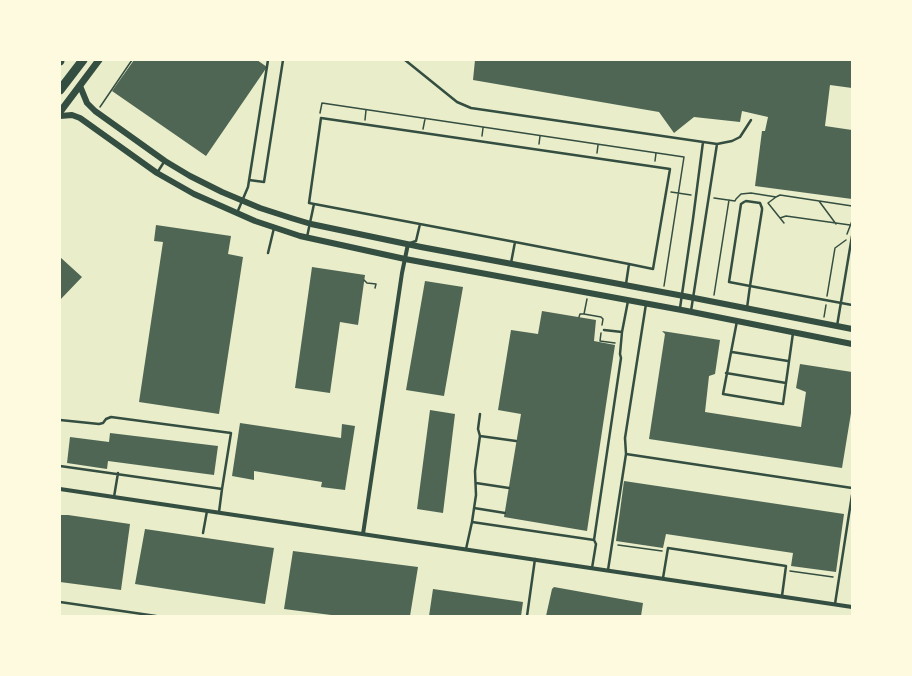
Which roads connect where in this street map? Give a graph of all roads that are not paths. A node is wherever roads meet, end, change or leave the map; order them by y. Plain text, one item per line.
1 (83, 60) edge
2 (99, 60) edge
3 (268, 60) edge
4 (283, 60) edge
5 (405, 60) edge
6 (80, 86) junction
7 (60, 90) edge
8 (60, 112) edge
9 (60, 116) edge
10 (751, 120) dead end
11 (703, 142) junction
12 (717, 144) junction
13 (165, 161) junction
14 (157, 173) junction
15 (249, 180) junction
16 (242, 201) junction
17 (314, 204) junction
18 (237, 213) junction
19 (311, 224) junction
20 (420, 224) junction
21 (274, 228) junction
22 (852, 236) edge
23 (307, 238) junction
24 (515, 242) junction
25 (408, 244) junction
26 (268, 253) dead end
27 (405, 259) junction
28 (511, 263) junction
29 (629, 264) junction
30 (626, 285) junction
31 (750, 286) junction
32 (682, 295) junction
33 (693, 297) junction
34 (628, 300) junction
35 (842, 303) junction
36 (646, 304) junction
37 (852, 306) edge
38 (747, 308) junction
39 (680, 310) junction
40 (691, 312) junction
41 (737, 321) junction
42 (837, 326) junction
43 (852, 329) edge
44 (604, 330) dead end
45 (622, 332) junction
46 (794, 332) junction
47 (852, 344) edge
48 (732, 352) junction
49 (789, 361) junction
50 (726, 373) junction
51 (786, 383) junction
52 (480, 414) dead end
53 (60, 420) edge
54 (480, 436) junction
55 (516, 441) dead end
56 (626, 454) junction
57 (60, 466) edge
58 (118, 474) junction
59 (476, 483) junction
60 (509, 488) dead end
61 (852, 488) edge
62 (60, 489) edge
63 (222, 489) junction
64 (852, 495) edge
65 (114, 496) junction
66 (474, 508) junction
67 (207, 510) junction
68 (219, 512) junction
69 (505, 512) dead end
70 (472, 522) junction
71 (203, 534) dead end
72 (363, 534) junction
73 (594, 540) junction
74 (466, 549) junction
75 (535, 559) junction
76 (592, 568) junction
77 (608, 570) junction
78 (663, 578) junction
79 (782, 596) junction
80 (60, 602) edge
81 (835, 604) junction
82 (852, 606) edge
83 (156, 616) edge
84 (527, 616) edge

1 - 7 highway
2 - 6 main road
3 - 15 lane
4 - 15 lane
5 - 11 lane
6 - 8 main road
6 - 13 street
9 - 14 street
10 - 12 lane
11 - 12 lane
11 - 32 lane
12 - 33 lane
13 - 14 lane
13 - 16 street
14 - 18 street
15 - 16 lane
16 - 18 lane
16 - 19 street
17 - 19 lane
17 - 20 lane
17 - 29 lane
18 - 21 street
19 - 23 lane
19 - 25 street
20 - 24 lane
20 - 25 lane
21 - 23 street
21 - 26 lane
22 - 35 lane
23 - 27 street
24 - 28 lane
24 - 29 lane
25 - 27 street
25 - 28 street
27 - 34 street
27 - 72 street
28 - 30 street
29 - 30 lane
30 - 32 street
31 - 31 lane
31 - 35 lane
31 - 38 lane
32 - 33 street
32 - 39 lane
33 - 38 street
33 - 40 lane
34 - 36 street
34 - 45 lane
35 - 37 lane
35 - 42 lane
36 - 39 street
36 - 56 lane
38 - 42 street
39 - 40 street
40 - 41 street
41 - 46 street
41 - 48 lane
42 - 43 street
44 - 45 lane
45 - 73 lane
46 - 47 street
46 - 49 lane
48 - 49 lane
48 - 50 lane
49 - 51 lane
50 - 51 lane
50 - 51 lane
52 - 54 lane
53 - 63 lane
54 - 55 lane
54 - 59 lane
56 - 61 lane
56 - 77 lane
57 - 58 lane
58 - 63 lane
58 - 65 lane
59 - 60 lane
59 - 66 lane
62 - 65 street
63 - 68 lane
64 - 81 lane
65 - 67 street
66 - 69 lane
66 - 70 lane
67 - 68 street
67 - 71 lane
68 - 72 street
70 - 73 lane
70 - 74 lane
72 - 74 street
73 - 76 lane
74 - 75 street
75 - 76 street
75 - 84 lane
76 - 77 street
77 - 78 street
78 - 79 street
78 - 79 lane
79 - 81 street
80 - 83 lane
81 - 82 street

